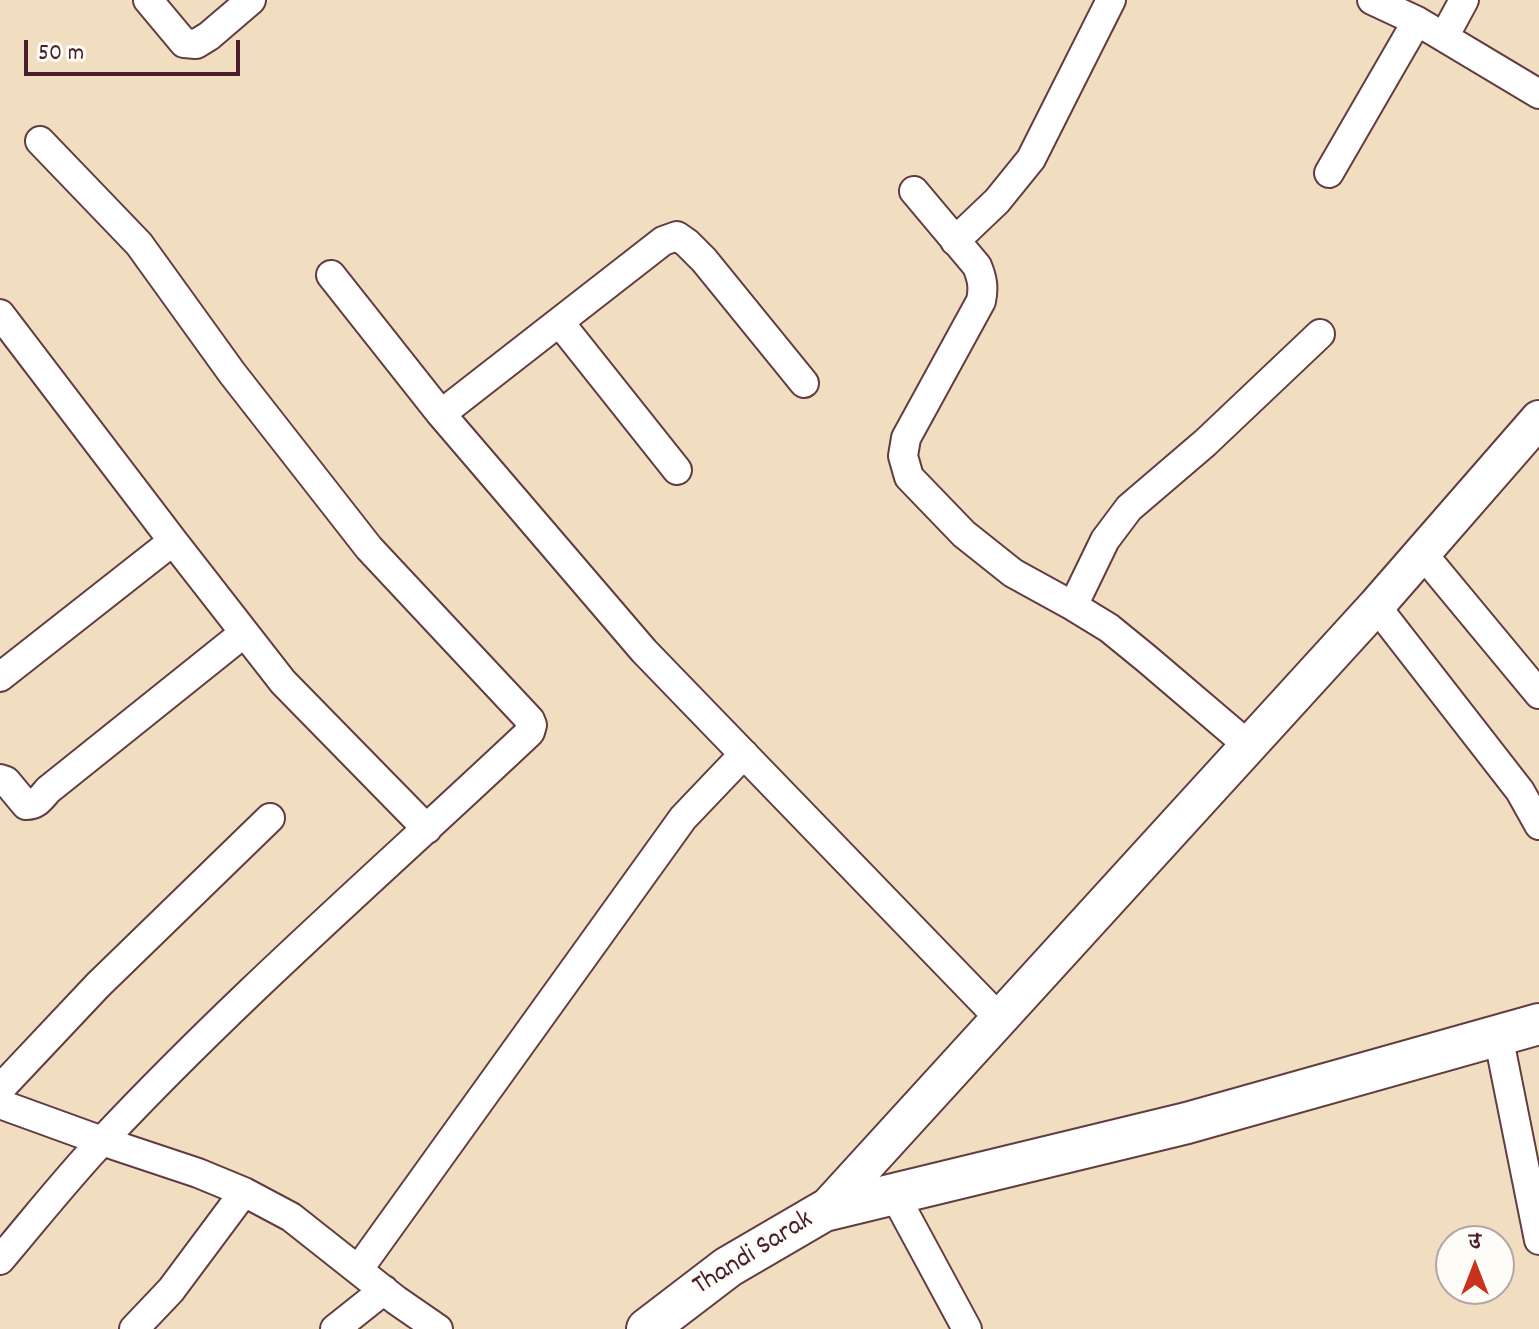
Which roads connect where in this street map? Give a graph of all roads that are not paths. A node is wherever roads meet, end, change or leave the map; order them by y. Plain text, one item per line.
1 (148, 0) edge
2 (251, 0) edge
3 (1372, 0) edge
4 (1464, 0) edge
5 (1108, 1) edge
6 (1417, 21) junction
7 (1444, 37) junction
8 (1539, 94) edge
9 (40, 141) dead end
10 (1329, 173) dead end
11 (914, 191) dead end
12 (955, 241) junction
13 (331, 275) dead end
14 (0, 314) edge
15 (560, 323) junction
16 (1320, 334) dead end
17 (804, 383) dead end
18 (441, 414) junction
19 (1539, 419) edge
20 (677, 470) dead end
21 (173, 541) junction
22 (1422, 553) junction
23 (1073, 606) junction
24 (1376, 606) junction
25 (244, 633) junction
26 (0, 677) edge
27 (1539, 694) edge
28 (1249, 746) junction
29 (744, 754) junction
30 (0, 779) edge
31 (270, 818) dead end
32 (1539, 825) edge
33 (427, 829) junction
34 (1000, 1019) junction
35 (1539, 1024) edge
36 (1498, 1035) junction
37 (0, 1089) edge
38 (0, 1104) edge
39 (102, 1141) junction
40 (244, 1192) junction
41 (894, 1194) junction
42 (824, 1211) junction
43 (1539, 1240) edge
44 (0, 1260) edge
45 (358, 1270) junction
46 (384, 1290) junction
47 (134, 1329) edge
48 (335, 1329) edge
49 (438, 1329) edge
50 (647, 1329) edge
51 (967, 1329) edge

1 - 2 street
3 - 6 street
4 - 7 street
5 - 12 street
6 - 7 street
6 - 10 street
7 - 8 street
9 - 33 street
11 - 12 street
12 - 23 street
13 - 18 street
14 - 21 street
15 - 17 street
15 - 18 street
15 - 20 street
16 - 23 street
18 - 29 street
19 - 22 street
21 - 25 street
21 - 26 street
22 - 24 street
22 - 27 street
23 - 28 street
24 - 28 street
24 - 32 street
25 - 30 street
25 - 33 street
28 - 34 street
29 - 34 street
29 - 45 street
31 - 37 street
33 - 39 street
34 - 42 street
35 - 36 main road, Thandi Sarak
36 - 41 main road, Thandi Sarak
36 - 43 street
38 - 39 street
39 - 40 street
39 - 44 street
40 - 45 street
40 - 47 street
41 - 42 main road, Thandi Sarak
41 - 51 street
42 - 50 main road, Thandi Sarak
45 - 46 street
46 - 48 street
46 - 49 street

